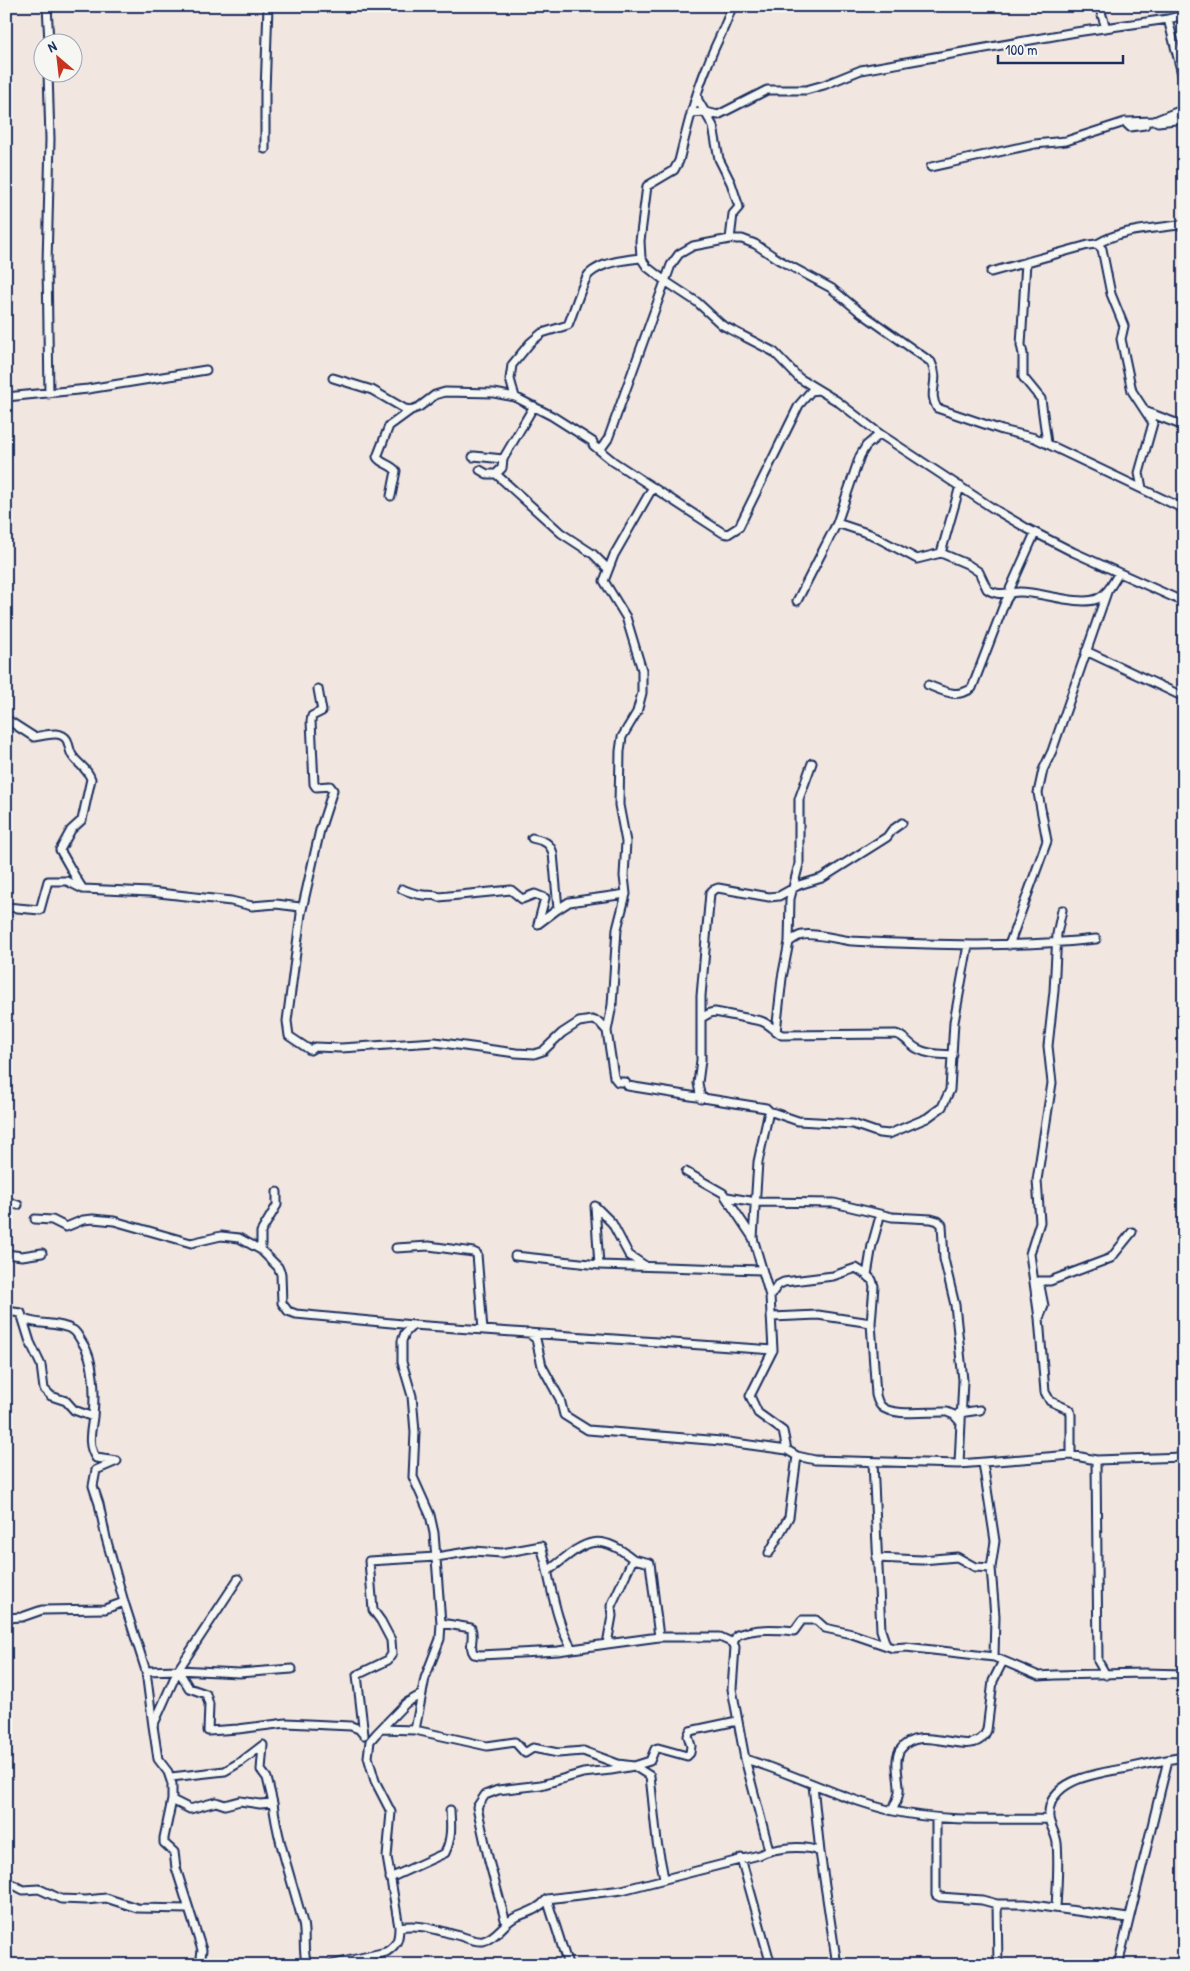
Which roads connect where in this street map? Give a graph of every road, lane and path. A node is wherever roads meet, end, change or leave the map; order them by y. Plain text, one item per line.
1 (47, 6) edge
2 (268, 6) edge
3 (732, 6) edge
4 (1099, 6) edge
5 (1184, 15) edge
6 (1168, 19) junction
7 (1106, 28) junction
8 (48, 32) edge
9 (48, 82) edge
10 (1184, 82) edge
11 (697, 93) junction
12 (1184, 109) edge
13 (706, 112) junction
14 (691, 113) junction
15 (1184, 119) edge
16 (1125, 122) junction
17 (265, 149) dead end
18 (931, 167) dead end
19 (1184, 224) edge
20 (730, 239) junction
21 (1097, 244) junction
22 (641, 258) junction
23 (1026, 262) junction
24 (991, 272) dead end
25 (665, 281) junction
26 (206, 370) dead end
27 (333, 378) dead end
28 (818, 390) junction
29 (49, 394) junction
30 (6, 397) edge
31 (515, 398) junction
32 (534, 406) junction
33 (411, 410) junction
34 (1147, 412) junction
35 (1184, 426) edge
36 (880, 434) junction
37 (1047, 443) junction
38 (600, 450) junction
39 (473, 457) dead end
40 (503, 459) junction
41 (480, 470) dead end
42 (496, 474) junction
43 (960, 486) junction
44 (653, 487) junction
45 (1142, 488) junction
46 (391, 496) dead end
47 (1184, 509) edge
48 (837, 523) junction
49 (1034, 533) junction
50 (941, 553) junction
51 (608, 569) junction
52 (1119, 573) junction
53 (1107, 592) junction
54 (1010, 594) junction
55 (797, 601) dead end
56 (1184, 602) edge
57 (1086, 651) junction
58 (928, 685) dead end
59 (318, 689) dead end
60 (1184, 697) edge
61 (6, 719) edge
62 (812, 763) dead end
63 (902, 823) dead end
64 (532, 838) dead end
65 (83, 889) junction
66 (402, 889) dead end
67 (791, 890) junction
68 (626, 894) junction
69 (6, 908) edge
70 (558, 909) junction
71 (1062, 910) dead end
72 (301, 914) junction
73 (1096, 939) dead end
74 (789, 942) junction
75 (1057, 944) junction
76 (968, 945) junction
77 (1009, 945) junction
78 (702, 1017) junction
79 (607, 1031) junction
80 (776, 1032) junction
81 (953, 1055) junction
82 (701, 1099) junction
83 (769, 1111) junction
84 (686, 1172) dead end
85 (277, 1192) dead end
86 (727, 1197) junction
87 (6, 1201) edge
88 (756, 1202) junction
89 (18, 1205) dead end
90 (35, 1219) dead end
91 (879, 1220) dead end
92 (1132, 1232) dead end
93 (753, 1238) junction
94 (396, 1248) dead end
95 (261, 1250) junction
96 (42, 1253) dead end
97 (6, 1254) edge
98 (515, 1256) dead end
99 (599, 1264) junction
100 (644, 1265) junction
101 (1184, 1265) edge
102 (761, 1270) junction
103 (1184, 1270) edge
104 (867, 1275) junction
105 (770, 1296) junction
106 (6, 1311) edge
107 (772, 1317) junction
108 (1039, 1318) junction
109 (24, 1319) junction
110 (871, 1323) junction
111 (413, 1325) junction
112 (483, 1330) junction
113 (529, 1333) junction
114 (773, 1350) junction
115 (980, 1410) dead end
116 (962, 1412) junction
117 (954, 1415) junction
118 (93, 1417) junction
119 (961, 1423) junction
120 (786, 1450) junction
121 (1071, 1455) junction
122 (797, 1456) junction
123 (1184, 1457) edge
124 (1096, 1460) junction
125 (873, 1462) junction
126 (984, 1463) junction
127 (959, 1464) junction
128 (541, 1546) junction
129 (769, 1553) dead end
130 (436, 1557) junction
131 (876, 1558) junction
132 (633, 1559) junction
133 (991, 1568) junction
134 (238, 1579) dead end
135 (124, 1602) junction
136 (6, 1618) edge
137 (441, 1623) junction
138 (659, 1637) junction
139 (733, 1643) junction
140 (607, 1644) junction
141 (886, 1645) junction
142 (572, 1649) junction
143 (994, 1657) junction
144 (1003, 1661) junction
145 (292, 1669) dead end
146 (178, 1670) junction
147 (146, 1671) junction
148 (1106, 1674) junction
149 (1184, 1674) edge
150 (422, 1694) junction
151 (737, 1721) junction
152 (153, 1726) junction
153 (381, 1729) junction
154 (415, 1730) junction
155 (364, 1735) junction
156 (370, 1741) junction
157 (1184, 1757) edge
158 (745, 1759) junction
159 (1168, 1760) junction
160 (634, 1766) junction
161 (171, 1777) junction
162 (813, 1785) junction
163 (172, 1800) junction
164 (273, 1803) junction
165 (450, 1810) dead end
166 (892, 1810) junction
167 (936, 1818) junction
168 (1049, 1819) junction
169 (769, 1850) junction
170 (820, 1852) junction
171 (741, 1858) junction
172 (390, 1878) junction
173 (664, 1878) junction
174 (6, 1882) edge
175 (547, 1899) junction
176 (997, 1904) junction
177 (1056, 1908) junction
178 (188, 1909) junction
179 (1128, 1918) junction
180 (506, 1923) junction
181 (399, 1927) junction
182 (347, 1963) edge
183 (200, 1965) edge
184 (307, 1965) edge
185 (330, 1965) edge
186 (568, 1965) edge
187 (771, 1965) edge
188 (837, 1965) edge
189 (998, 1965) edge
190 (1118, 1965) edge

1 - 8 street
2 - 17 street
3 - 11 street
4 - 7 street
5 - 6 street
6 - 7 street
6 - 10 street
7 - 13 street
9 - 29 street
11 - 13 street
11 - 14 street
12 - 16 street
13 - 14 street
13 - 20 street
14 - 22 street
15 - 16 street
16 - 18 street
19 - 21 street
20 - 25 street
20 - 37 street
21 - 23 street
21 - 34 street
22 - 25 street
22 - 31 street
23 - 24 street
23 - 37 street
25 - 28 street
25 - 38 street
26 - 29 street
27 - 33 street
28 - 36 street
28 - 44 street
29 - 30 street
31 - 32 street
31 - 33 street
32 - 38 street
32 - 40 street
33 - 46 street
34 - 35 street
34 - 45 street
36 - 43 street
36 - 48 street
37 - 45 street
38 - 44 street
39 - 40 street
40 - 42 street
41 - 42 street
42 - 51 street
43 - 49 street
43 - 50 street
44 - 51 street
45 - 47 street
48 - 50 street
48 - 55 street
49 - 52 street
49 - 54 street
50 - 54 street
51 - 68 street
52 - 53 street
52 - 56 street
53 - 54 street
53 - 57 street
54 - 58 street
57 - 60 street
57 - 77 street
59 - 72 street
61 - 65 street
62 - 67 street
63 - 67 street
64 - 70 street
65 - 69 street
65 - 72 street
66 - 70 street
67 - 74 street
67 - 78 street
68 - 70 street
68 - 79 street
71 - 75 street
72 - 79 street
73 - 75 street
74 - 76 street
74 - 80 street
75 - 77 street
75 - 108 street
76 - 77 street
76 - 81 street
78 - 80 street
78 - 82 street
79 - 82 street
80 - 81 street
81 - 83 street
82 - 83 street
83 - 88 street
84 - 86 street
85 - 95 street
86 - 88 street
86 - 93 street
87 - 89 street
88 - 93 street
88 - 116 street
90 - 95 street
91 - 104 street
92 - 108 street
93 - 102 street
94 - 112 street
95 - 111 street
96 - 97 street
98 - 99 street
99 - 100 street
99 - 100 street
100 - 102 street
101 - 103 street
102 - 105 street
104 - 105 street
104 - 110 street
105 - 107 street
106 - 109 street
107 - 110 street
107 - 114 street
108 - 121 street
109 - 118 street
109 - 118 street
110 - 117 street
111 - 112 street
111 - 130 street
112 - 113 street
113 - 114 street
113 - 120 street
114 - 120 street
115 - 116 street
116 - 117 street
116 - 119 street
117 - 119 street
118 - 135 street
119 - 127 street
120 - 122 street
121 - 124 street
121 - 126 street
122 - 125 street
122 - 129 street
123 - 124 street
124 - 148 street
125 - 127 street
125 - 131 street
126 - 127 street
126 - 133 street
128 - 130 street
128 - 132 street
128 - 142 street
130 - 137 street
130 - 155 street
131 - 133 street
131 - 141 street
132 - 138 street
132 - 140 street
133 - 143 street
134 - 146 street
135 - 136 street
135 - 147 street
137 - 142 street
137 - 150 street
138 - 139 street
138 - 140 street
139 - 141 street
139 - 151 street
140 - 142 street
141 - 143 street
143 - 144 street
144 - 148 street
144 - 166 street
145 - 146 street
146 - 147 street
146 - 152 street
146 - 155 street
147 - 152 street
148 - 149 street
150 - 153 street
150 - 154 street
151 - 158 street
151 - 160 street
152 - 161 street
153 - 154 street
153 - 156 street
154 - 160 street
155 - 156 street
156 - 172 street
157 - 159 street
158 - 162 street
158 - 169 street
159 - 168 street
159 - 179 street
160 - 173 street
160 - 180 street
161 - 163 street
161 - 164 street
162 - 166 street
162 - 170 street
163 - 164 street
163 - 178 street
164 - 184 street
165 - 172 street
166 - 167 street
167 - 168 street
167 - 176 street
168 - 177 street
169 - 170 street
169 - 171 street
170 - 188 street
171 - 173 street
171 - 187 street
172 - 181 street
173 - 175 street
174 - 178 street
175 - 180 street
175 - 186 street
176 - 177 street
176 - 189 street
177 - 179 street
178 - 183 street
179 - 190 street
180 - 181 street
181 - 182 street
182 - 185 street

